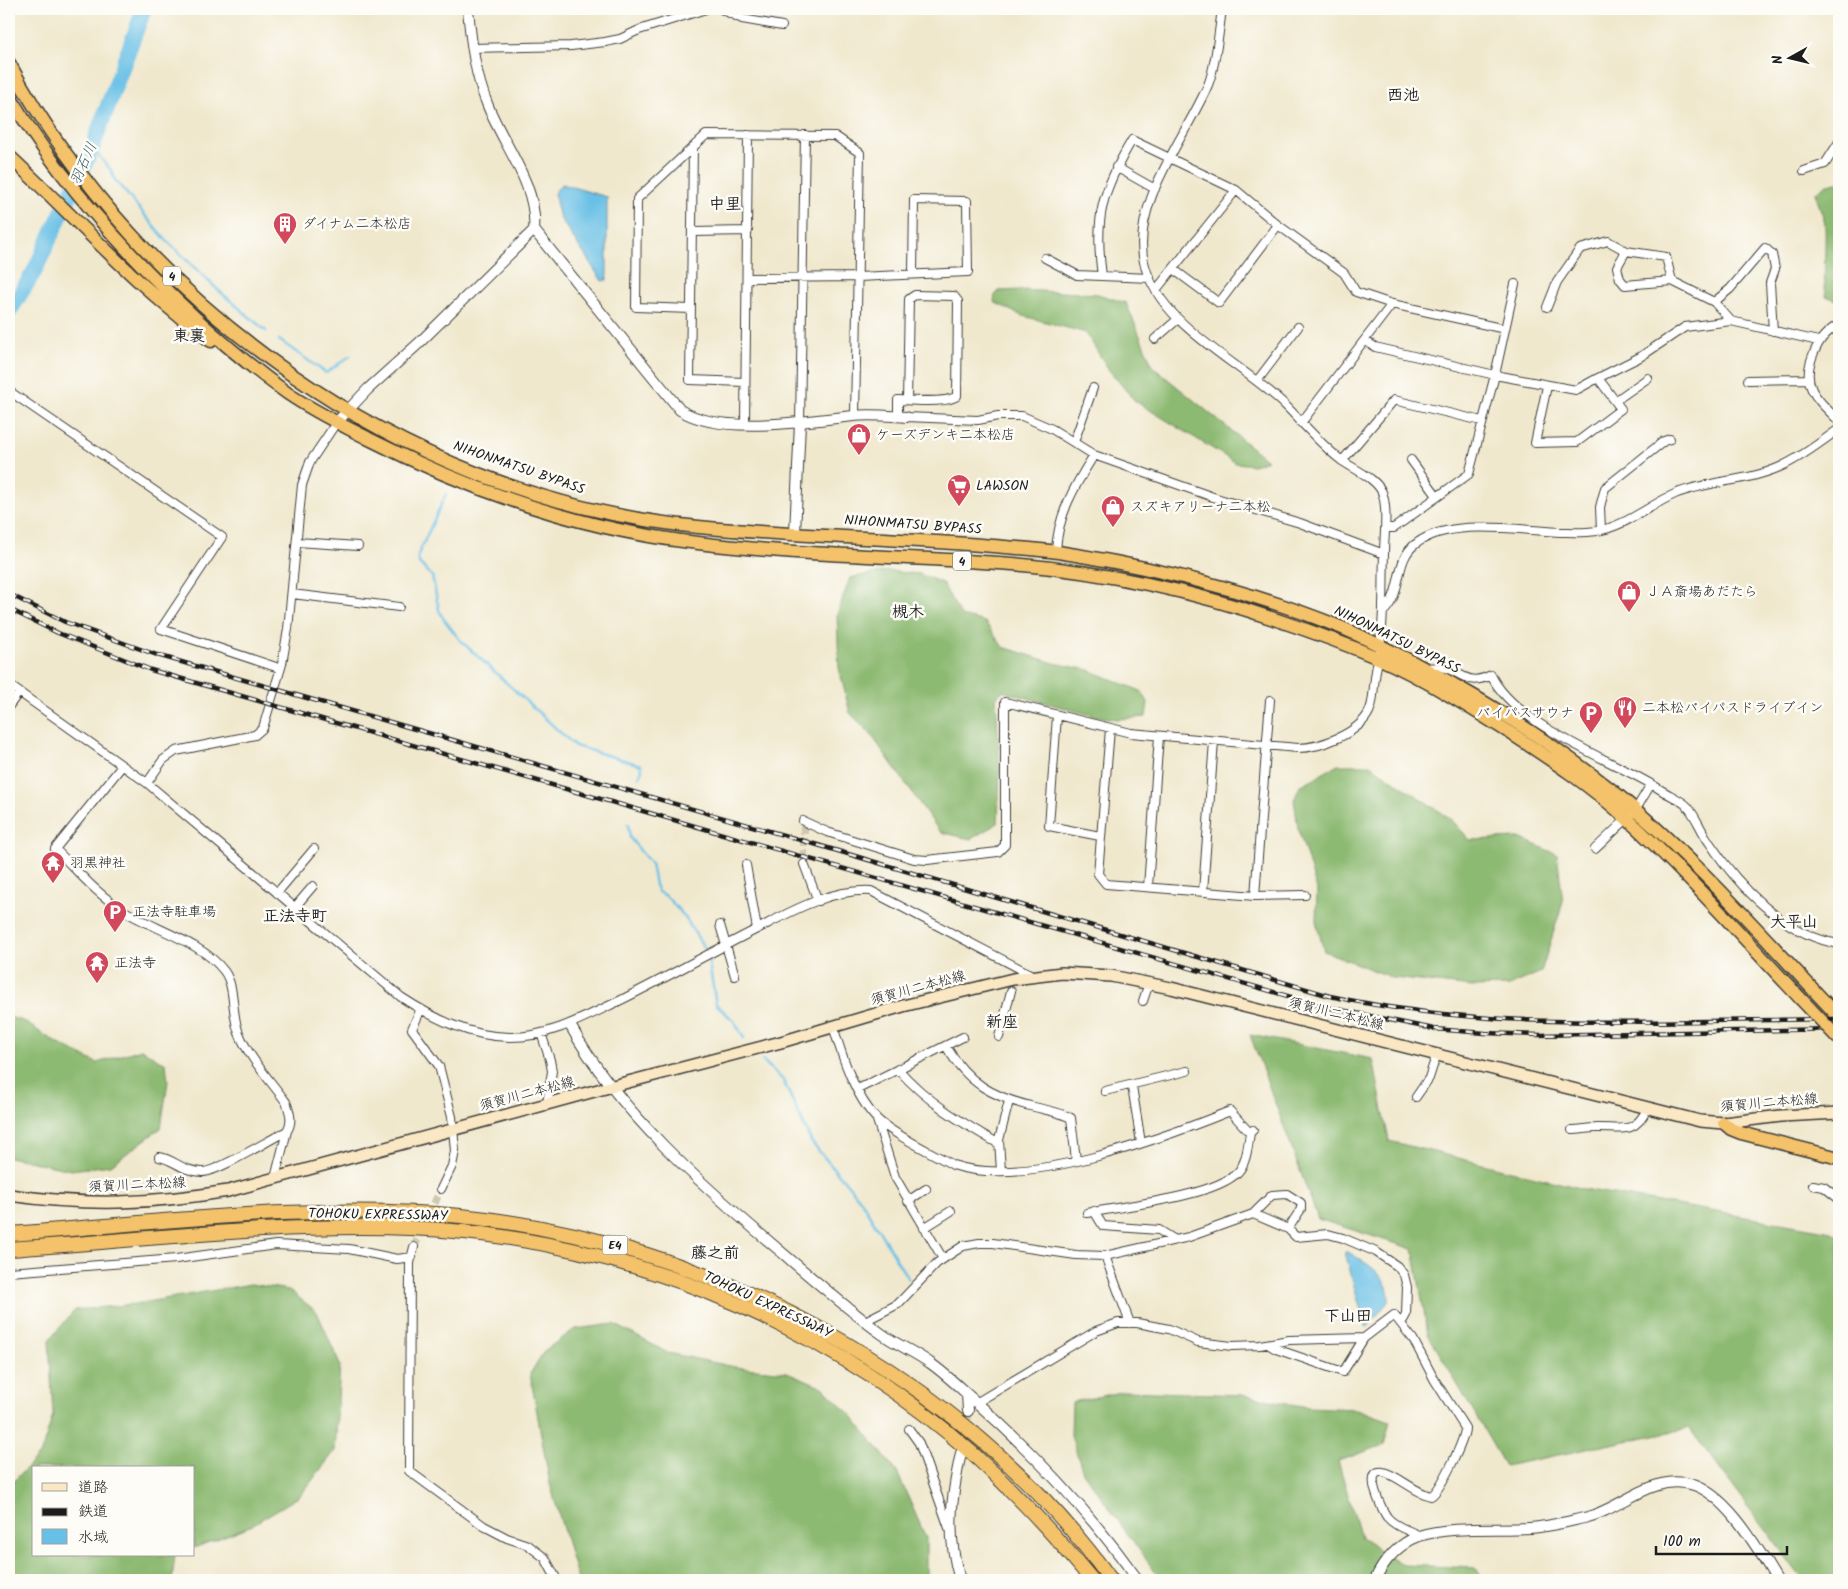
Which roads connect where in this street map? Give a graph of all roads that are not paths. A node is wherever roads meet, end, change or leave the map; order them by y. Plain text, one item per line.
1 (468, 9) edge
2 (706, 9) edge
3 (721, 9) edge
4 (1222, 9) edge
5 (782, 26) dead end
6 (472, 48) junction
7 (9, 63) edge
8 (9, 95) edge
9 (748, 135) junction
10 (805, 135) junction
11 (1839, 142) edge
12 (693, 147) junction
13 (9, 156) edge
14 (1170, 160) junction
15 (1116, 167) junction
16 (1804, 171) dead end
17 (1155, 189) junction
18 (1236, 190) junction
19 (1278, 225) junction
20 (534, 230) junction
21 (748, 231) junction
22 (693, 232) junction
23 (1626, 251) junction
24 (1045, 258) dead end
25 (1173, 269) junction
26 (913, 274) junction
27 (1102, 276) junction
28 (803, 277) junction
29 (858, 277) junction
30 (747, 278) junction
31 (1150, 278) junction
32 (1672, 281) junction
33 (1516, 284) dead end
34 (1156, 290) junction
35 (1714, 302) junction
36 (1392, 304) junction
37 (1547, 307) dead end
38 (691, 309) junction
39 (1178, 319) junction
40 (1730, 322) junction
41 (1839, 324) edge
42 (1298, 327) dead end
43 (1506, 329) junction
44 (1773, 331) junction
45 (1155, 339) dead end
46 (1366, 341) junction
47 (1818, 341) junction
48 (1495, 375) junction
49 (1598, 378) junction
50 (1648, 378) dead end
51 (1807, 379) junction
52 (1748, 380) dead end
53 (1257, 381) junction
54 (745, 382) junction
55 (1547, 386) junction
56 (1092, 388) dead end
57 (9, 391) edge
58 (291, 396) junction
59 (907, 400) junction
60 (1615, 401) junction
61 (348, 409) junction
62 (855, 416) junction
63 (902, 417) junction
64 (1482, 421) junction
65 (1839, 421) edge
66 (336, 423) junction
67 (746, 423) junction
68 (800, 423) junction
69 (1301, 423) junction
70 (1839, 429) edge
71 (1670, 439) dead end
72 (1074, 442) junction
73 (1094, 455) junction
74 (1410, 460) dead end
75 (1342, 461) junction
76 (1437, 496) junction
77 (1385, 528) junction
78 (1601, 530) junction
79 (795, 533) junction
80 (297, 542) junction
81 (358, 546) dead end
82 (1056, 552) junction
83 (1384, 554) junction
84 (292, 594) junction
85 (399, 607) dead end
86 (1383, 612) junction
87 (1380, 645) junction
88 (1379, 658) junction
89 (279, 668) junction
90 (1424, 668) junction
91 (9, 685) edge
92 (18, 692) junction
93 (1270, 700) dead end
94 (9, 706) edge
95 (1057, 716) junction
96 (1110, 729) junction
97 (1160, 736) junction
98 (1214, 741) junction
99 (1266, 744) junction
100 (122, 766) junction
101 (147, 783) junction
102 (1651, 784) junction
103 (1631, 815) junction
104 (803, 821) dead end
105 (1100, 836) junction
106 (314, 849) dead end
107 (1595, 849) dead end
108 (804, 864) tunnel mouth
109 (746, 865) dead end
110 (313, 886) dead end
111 (1148, 887) junction
112 (1203, 892) junction
113 (277, 893) junction
114 (1305, 895) dead end
115 (1255, 896) junction
116 (818, 901) junction
117 (295, 907) junction
118 (720, 924) dead end
119 (757, 929) junction
120 (1839, 944) edge
121 (725, 946) junction
122 (1032, 975) junction
123 (735, 976) dead end
124 (1149, 983) junction
125 (1011, 991) dead end
126 (1142, 1001) dead end
127 (420, 1009) junction
128 (1839, 1017) edge
129 (570, 1025) junction
130 (833, 1026) junction
131 (541, 1033) junction
132 (963, 1037) dead end
133 (999, 1037) dead end
134 (1839, 1039) edge
135 (946, 1046) junction
136 (1436, 1054) junction
137 (898, 1069) junction
138 (1187, 1071) dead end
139 (1132, 1086) junction
140 (609, 1087) junction
141 (858, 1089) junction
142 (1105, 1091) dead end
143 (1416, 1097) dead end
144 (1009, 1101) junction
145 (547, 1104) junction
146 (1647, 1109) junction
147 (1839, 1112) edge
148 (877, 1120) junction
149 (1724, 1123) junction
150 (453, 1129) junction
151 (1572, 1130) dead end
152 (287, 1131) junction
153 (1141, 1143) junction
154 (999, 1144) junction
155 (159, 1157) dead end
156 (1839, 1158) edge
157 (1076, 1160) junction
158 (1001, 1171) junction
159 (275, 1178) junction
160 (1814, 1185) dead end
161 (441, 1189) tunnel mouth
162 (926, 1189) dead end
163 (9, 1196) edge
164 (1839, 1200) edge
165 (908, 1201) junction
166 (951, 1211) dead end
167 (1254, 1214) junction
168 (924, 1228) junction
169 (1288, 1229) junction
170 (9, 1234) edge
171 (1175, 1240) junction
172 (414, 1247) tunnel mouth
173 (9, 1249) edge
174 (1105, 1256) junction
175 (412, 1257) junction
176 (942, 1259) junction
177 (9, 1272) edge
178 (865, 1322) junction
179 (1402, 1322) junction
180 (1130, 1323) junction
181 (1364, 1338) junction
182 (1268, 1344) junction
183 (966, 1394) junction
184 (976, 1403) junction
185 (968, 1411) tunnel mouth
186 (909, 1429) dead end
187 (961, 1454) tunnel mouth
188 (950, 1530) junction
189 (1420, 1536) junction
190 (557, 1580) edge
191 (960, 1580) edge
192 (1092, 1580) edge
193 (1111, 1580) edge
194 (1138, 1580) edge
195 (1375, 1580) edge
196 (1777, 1580) edge

1 - 6 street
2 - 6 street
3 - 5 street
4 - 14 street
6 - 20 street
7 - 61 highway, NIHONMATSU BYPASS / 4
8 - 58 highway, NIHONMATSU BYPASS / 4
9 - 10 street
9 - 12 street
9 - 21 street
10 - 28 street
10 - 29 street
11 - 16 street
12 - 22 street
12 - 38 street
13 - 58 highway
14 - 15 street
14 - 17 street
14 - 18 street
15 - 17 street
15 - 27 street
17 - 31 street
18 - 19 street
18 - 25 street
19 - 25 street
19 - 36 street
20 - 61 street
20 - 67 street
21 - 22 street
21 - 30 street
22 - 38 street
23 - 32 street
23 - 32 street
23 - 37 street
24 - 27 street
25 - 34 street
26 - 26 street
26 - 29 street
27 - 31 street
28 - 29 street
28 - 30 street
28 - 68 street
29 - 62 street
30 - 54 street
31 - 34 street
32 - 35 street
33 - 43 street
34 - 39 street
35 - 40 street
35 - 44 street
36 - 43 street
36 - 46 street
38 - 54 street
39 - 45 street
39 - 53 street
40 - 44 street
40 - 49 street
41 - 47 street
42 - 53 street
43 - 48 street
44 - 47 street
46 - 48 street
46 - 69 street
47 - 51 street
48 - 55 street
48 - 64 street
49 - 55 street
49 - 60 street
50 - 60 street
51 - 52 street
51 - 65 street
53 - 69 street
54 - 67 street
55 - 60 street
56 - 72 street
57 - 89 street
58 - 66 highway, NIHONMATSU BYPASS / 4
59 - 59 street
59 - 63 street
61 - 66 street
61 - 79 highway, NIHONMATSU BYPASS / 4
62 - 63 street
62 - 68 street
63 - 72 street
64 - 75 street
64 - 76 street
66 - 80 street
66 - 88 highway, NIHONMATSU BYPASS / 4
67 - 68 street
68 - 79 street
69 - 75 street
70 - 78 street
71 - 78 street
72 - 73 street
73 - 82 street
73 - 83 street
74 - 76 street
75 - 77 street
76 - 77 street
77 - 83 street
78 - 86 street
79 - 82 highway, NIHONMATSU BYPASS / 4
80 - 81 street
80 - 84 street
82 - 87 highway, NIHONMATSU BYPASS / 4
83 - 86 street
84 - 85 street
84 - 89 street
86 - 87 street
87 - 88 street
87 - 90 highway, NIHONMATSU BYPASS / 4
88 - 99 street
88 - 103 highway, NIHONMATSU BYPASS / 4
89 - 101 street
90 - 102 street
90 - 103 highway, NIHONMATSU BYPASS / 4
91 - 92 street
92 - 94 street
92 - 100 street
93 - 99 street
95 - 96 street
95 - 104 street
95 - 105 street
96 - 97 street
96 - 105 street
97 - 98 street
97 - 111 street
98 - 99 street
98 - 112 street
99 - 115 street
100 - 101 street
100 - 152 street
101 - 113 street
102 - 103 street
102 - 120 street
103 - 107 street
103 - 128 highway, NIHONMATSU BYPASS / 4
103 - 134 highway, NIHONMATSU BYPASS / 4, bridge
105 - 111 street
106 - 113 street
108 - 116 street
109 - 119 street
110 - 117 street
111 - 112 street
112 - 115 street
113 - 117 street
114 - 115 street
116 - 119 street
116 - 122 street
117 - 127 street
118 - 121 street
119 - 121 street
121 - 123 street
121 - 129 street
122 - 124 main road, 須賀川二本松線
122 - 130 main road, 須賀川二本松線
124 - 126 street
124 - 136 main road, 須賀川二本松線
125 - 133 street
127 - 131 street
127 - 150 street
129 - 131 street
129 - 140 street
130 - 140 main road, 須賀川二本松線
130 - 141 street
131 - 145 street
132 - 135 street
135 - 137 street
135 - 144 street
136 - 143 street
136 - 146 main road, 須賀川二本松線
137 - 141 street
137 - 154 street
138 - 139 street
139 - 142 street
139 - 153 street
140 - 145 main road, 須賀川二本松線
140 - 178 street
141 - 148 street
144 - 154 street
144 - 157 street
145 - 150 main road, 須賀川二本松線
146 - 149 main road, 須賀川二本松線
146 - 151 street
147 - 149 main road, 須賀川二本松線
148 - 158 street
148 - 165 street
149 - 156 highway
150 - 159 main road, 須賀川二本松線
150 - 161 street
152 - 155 street
152 - 159 street
153 - 157 street
153 - 171 street
154 - 158 street
157 - 158 street
159 - 163 main road, 須賀川二本松線
160 - 164 street
162 - 165 street
165 - 168 street
166 - 168 street
167 - 169 street
167 - 169 street
167 - 171 street
168 - 176 street
169 - 179 street
170 - 193 highway, TOHOKU EXPRESSWAY / E4
171 - 174 street
172 - 175 street
173 - 192 highway, TOHOKU EXPRESSWAY / E4
174 - 176 street
174 - 180 street
175 - 177 street
175 - 190 street
176 - 178 street
178 - 183 street
179 - 181 street
179 - 189 street
180 - 182 street
180 - 184 street
181 - 182 street
181 - 182 street
183 - 184 street
183 - 185 street
184 - 194 street
186 - 188 street
187 - 188 street
188 - 191 street
189 - 195 street
189 - 196 street

